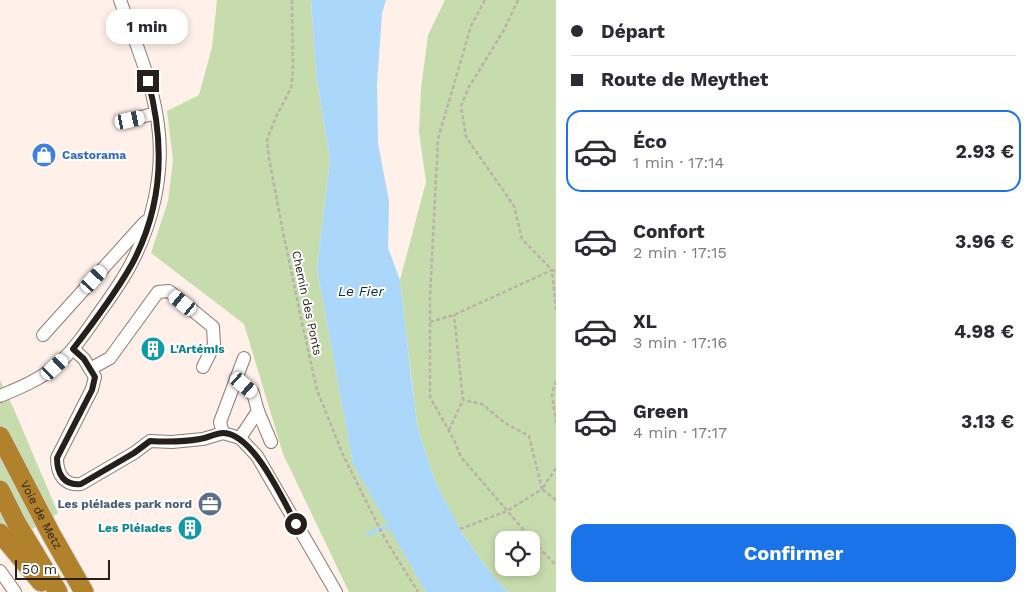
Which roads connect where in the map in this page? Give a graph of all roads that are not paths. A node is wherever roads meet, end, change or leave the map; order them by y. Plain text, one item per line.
1 (120, 0) edge
2 (156, 113) junction
3 (130, 120) dead end
4 (150, 217) junction
5 (43, 335) dead end
6 (73, 349) junction
7 (244, 358) dead end
8 (203, 367) dead end
9 (90, 369) junction
10 (236, 378) junction
11 (3, 395) edge
12 (258, 411) junction
13 (223, 433) junction
14 (0, 436) edge
15 (240, 438) junction
16 (271, 442) dead end
17 (0, 490) edge
18 (0, 534) edge
19 (0, 571) edge
20 (15, 592) edge
21 (49, 592) edge
22 (58, 592) edge
23 (84, 592) edge
24 (336, 592) edge

1 - 2 street
2 - 3 street
2 - 4 street
4 - 5 street
4 - 6 street
6 - 9 street
6 - 11 street
7 - 10 street
8 - 9 street
9 - 13 street
10 - 12 street
10 - 13 street
12 - 15 street
12 - 16 street
13 - 15 street
14 - 23 highway, Voie de Metz
15 - 24 street
17 - 22 highway, Voie de Metz
18 - 21 highway
19 - 20 street

